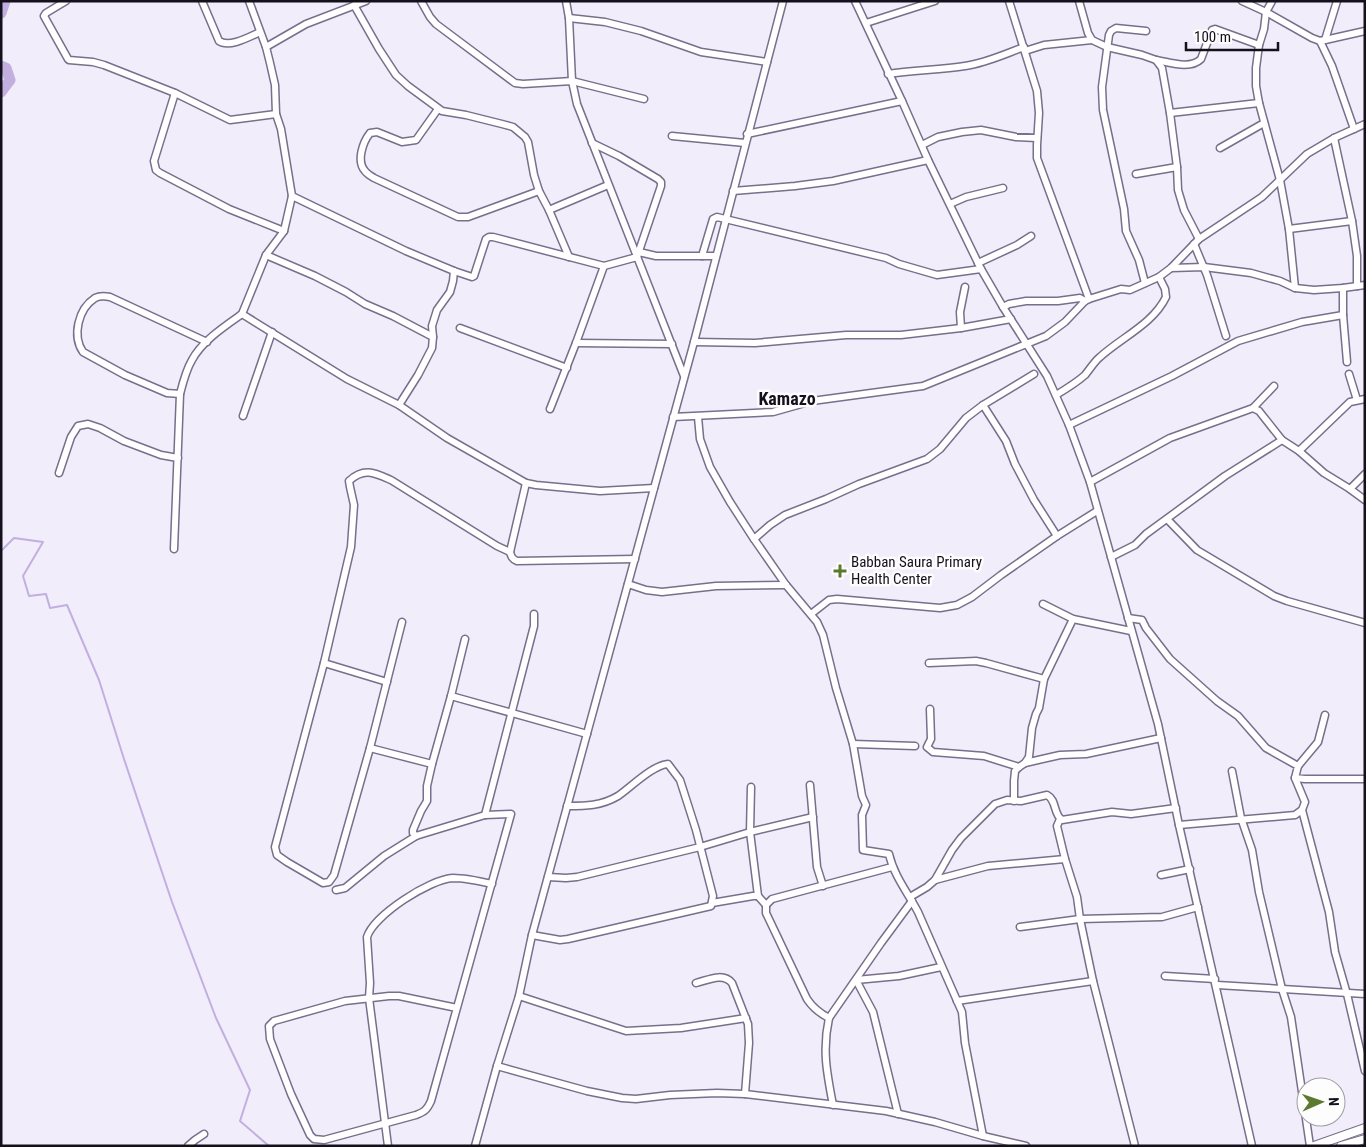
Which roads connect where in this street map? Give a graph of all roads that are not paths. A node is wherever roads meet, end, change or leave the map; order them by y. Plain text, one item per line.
1 (66, 1) edge
2 (202, 1) edge
3 (248, 1) edge
4 (366, 1) edge
5 (421, 1) edge
6 (566, 1) edge
7 (783, 1) edge
8 (855, 1) edge
9 (935, 1) edge
10 (1010, 1) edge
11 (1079, 1) edge
12 (1242, 1) edge
13 (1272, 1) edge
14 (1337, 1) edge
15 (354, 5) junction
16 (1266, 12) junction
17 (569, 18) junction
18 (866, 23) junction
19 (1146, 31) dead end
20 (1365, 31) edge
21 (260, 32) junction
22 (1092, 40) junction
23 (1322, 40) junction
24 (1259, 45) junction
25 (266, 47) junction
26 (1107, 48) junction
27 (1025, 49) junction
28 (1156, 60) junction
29 (766, 62) junction
30 (888, 74) junction
31 (572, 82) junction
32 (175, 93) junction
33 (644, 99) dead end
34 (902, 101) junction
35 (1259, 103) junction
36 (438, 109) junction
37 (1170, 113) junction
38 (276, 114) junction
39 (1264, 123) junction
40 (1365, 124) edge
41 (1354, 129) junction
42 (748, 134) junction
43 (672, 136) dead end
44 (1037, 138) junction
45 (1334, 138) junction
46 (592, 143) junction
47 (745, 144) junction
48 (922, 145) junction
49 (1220, 148) dead end
50 (928, 160) junction
51 (1177, 167) junction
52 (1136, 174) dead end
53 (1280, 180) junction
54 (608, 185) junction
55 (1003, 188) dead end
56 (539, 190) junction
57 (733, 191) junction
58 (292, 196) junction
59 (950, 204) junction
60 (549, 210) junction
61 (725, 219) junction
62 (1352, 220) junction
63 (1289, 229) junction
64 (284, 231) junction
65 (1031, 236) dead end
66 (1196, 242) junction
67 (638, 255) junction
68 (266, 256) junction
69 (702, 256) junction
70 (716, 256) junction
71 (569, 257) junction
72 (604, 266) junction
73 (980, 266) junction
74 (1204, 267) junction
75 (1171, 268) junction
76 (454, 271) junction
77 (1159, 278) junction
78 (1145, 283) junction
79 (1365, 285) edge
80 (1356, 286) junction
81 (966, 287) dead end
82 (1294, 288) junction
83 (1343, 288) junction
84 (1088, 300) junction
85 (1003, 307) junction
86 (242, 314) junction
87 (1343, 315) junction
88 (1011, 319) junction
89 (460, 328) dead end
90 (961, 328) junction
91 (272, 332) junction
92 (1226, 336) dead end
93 (433, 337) junction
94 (207, 342) junction
95 (694, 342) junction
96 (576, 344) junction
97 (672, 344) junction
98 (1026, 344) junction
99 (1348, 362) dead end
100 (567, 368) junction
101 (1034, 374) dead end
102 (1349, 374) dead end
103 (684, 376) junction
104 (1274, 386) dead end
105 (180, 394) junction
106 (1056, 395) junction
107 (1361, 399) edge
108 (399, 405) junction
109 (983, 405) junction
110 (1253, 408) junction
111 (550, 409) dead end
112 (243, 416) dead end
113 (673, 417) junction
114 (698, 417) junction
115 (1069, 424) junction
116 (1282, 440) junction
117 (1299, 451) junction
118 (178, 458) junction
119 (59, 473) dead end
120 (1365, 474) edge
121 (526, 482) junction
122 (1090, 482) junction
123 (654, 488) junction
124 (1350, 488) junction
125 (1365, 500) edge
126 (1097, 511) junction
127 (1167, 518) junction
128 (1057, 536) junction
129 (754, 539) junction
130 (174, 549) dead end
131 (510, 552) junction
132 (1111, 557) junction
133 (635, 559) junction
134 (628, 584) junction
135 (786, 585) junction
136 (1043, 604) dead end
137 (534, 614) dead end
138 (811, 614) junction
139 (1128, 618) junction
140 (1073, 619) junction
141 (402, 622) dead end
142 (1365, 623) edge
143 (1131, 631) junction
144 (465, 639) dead end
145 (324, 663) junction
146 (929, 663) dead end
147 (1044, 679) junction
148 (387, 682) junction
149 (451, 696) junction
150 (930, 709) dead end
151 (512, 713) junction
152 (1325, 715) dead end
153 (587, 734) junction
154 (1161, 738) junction
155 (853, 744) junction
156 (915, 746) dead end
157 (370, 748) junction
158 (432, 764) junction
159 (1022, 765) junction
160 (1298, 766) junction
161 (1232, 771) dead end
162 (1295, 778) junction
163 (1365, 779) edge
164 (810, 785) dead end
165 (751, 787) dead end
166 (1014, 801) junction
167 (568, 806) junction
168 (1176, 808) junction
169 (1302, 810) junction
170 (484, 815) junction
171 (812, 818) junction
172 (1060, 819) junction
173 (1242, 820) junction
174 (1180, 825) junction
175 (750, 832) junction
176 (416, 836) junction
177 (700, 846) junction
178 (1065, 859) junction
179 (892, 868) junction
180 (1190, 869) junction
181 (1161, 874) dead end
182 (548, 876) junction
183 (935, 880) junction
184 (492, 884) junction
185 (823, 886) junction
186 (336, 890) dead end
187 (758, 896) junction
188 (911, 899) junction
189 (712, 903) junction
190 (766, 905) junction
191 (1198, 906) junction
192 (1080, 919) junction
193 (1020, 927) dead end
194 (532, 935) junction
195 (942, 967) junction
196 (1165, 976) dead end
197 (856, 980) junction
198 (1093, 980) junction
199 (1216, 982) junction
200 (696, 983) dead end
201 (1282, 989) junction
202 (1347, 994) junction
203 (1365, 994) edge
204 (519, 996) junction
205 (369, 998) junction
206 (957, 1002) junction
207 (457, 1008) junction
208 (746, 1018) junction
209 (829, 1018) junction
210 (496, 1066) junction
211 (1365, 1071) edge
212 (745, 1094) junction
213 (832, 1105) junction
214 (898, 1114) junction
215 (384, 1124) junction
216 (1365, 1128) edge
217 (204, 1134) dead end
218 (983, 1136) junction
219 (1365, 1138) edge
220 (188, 1146) edge
221 (388, 1146) edge
222 (475, 1146) edge
223 (1026, 1146) edge
224 (1135, 1146) edge
225 (1252, 1146) edge
226 (1310, 1146) edge
227 (1314, 1146) edge
228 (1341, 1146) edge

1 - 32 street
2 - 21 street
3 - 21 street
4 - 15 street
5 - 31 street
6 - 17 street
7 - 29 street
8 - 18 street
9 - 18 street
10 - 27 street
11 - 22 street
12 - 16 street
13 - 16 street
14 - 23 street
15 - 25 street
15 - 36 street
16 - 23 street
16 - 24 street
17 - 29 street
17 - 31 street
18 - 30 street
19 - 26 street
20 - 23 street
21 - 25 street
22 - 26 street
22 - 27 street
23 - 41 street
24 - 28 street
24 - 35 street
25 - 38 street
26 - 28 street
26 - 78 street
27 - 30 street
27 - 44 street
28 - 37 street
29 - 42 street
30 - 34 street
31 - 33 street
31 - 46 street
32 - 38 street
32 - 64 street
34 - 42 street
34 - 48 street
35 - 37 street
35 - 39 street
36 - 56 street
36 - 56 street
37 - 51 street
38 - 58 street
39 - 49 street
39 - 53 street
40 - 41 street
41 - 45 street
42 - 47 street
43 - 47 street
44 - 48 street
44 - 84 street
45 - 53 street
45 - 62 street
46 - 54 street
46 - 67 street
47 - 57 street
48 - 50 street
50 - 57 street
50 - 59 street
51 - 52 street
51 - 66 street
53 - 63 street
53 - 66 street
54 - 60 street
54 - 67 street
55 - 59 street
56 - 60 street
57 - 61 street
58 - 64 street
58 - 76 street
59 - 73 street
60 - 71 street
61 - 69 street
61 - 70 street
61 - 73 street
62 - 63 street
62 - 80 street
63 - 82 street
64 - 68 street
65 - 73 street
66 - 74 street
66 - 75 street
67 - 69 street
67 - 72 street
67 - 97 street
68 - 86 street
68 - 93 street
69 - 70 street
70 - 95 street
71 - 72 street
71 - 76 street
72 - 96 street
73 - 85 street
74 - 75 street
74 - 82 street
74 - 92 street
75 - 77 street
76 - 93 street
77 - 78 street
77 - 106 street
78 - 84 street
79 - 80 street
80 - 83 street
81 - 90 street
82 - 83 street
83 - 87 street
84 - 85 street
84 - 98 street
85 - 88 street
86 - 91 street
86 - 94 street
87 - 99 street
87 - 115 street
88 - 90 street
88 - 98 street
89 - 100 street
90 - 95 street
91 - 108 street
91 - 112 street
93 - 108 street
94 - 105 street
94 - 105 street
95 - 103 street
96 - 97 street
96 - 100 street
97 - 103 street
98 - 106 street
98 - 114 street
100 - 111 street
101 - 109 street
102 - 107 street
103 - 113 street
104 - 110 street
105 - 118 street
106 - 115 street
107 - 117 street
108 - 121 street
109 - 128 street
109 - 129 street
110 - 116 street
110 - 122 street
113 - 114 street
113 - 123 street
114 - 129 street
115 - 122 street
116 - 117 street
116 - 127 street
117 - 124 street
118 - 119 street
118 - 130 street
120 - 124 street
121 - 123 street
121 - 131 street
122 - 126 street
123 - 133 street
124 - 125 street
126 - 128 street
126 - 132 street
127 - 132 street
127 - 142 street
128 - 138 street
129 - 135 street
131 - 133 street
131 - 145 street
132 - 139 street
133 - 134 street
134 - 135 street
134 - 153 street
135 - 138 street
136 - 140 street
137 - 151 street
138 - 155 street
139 - 143 street
139 - 160 street
140 - 143 street
140 - 147 street
141 - 148 street
143 - 154 street
144 - 149 street
145 - 148 street
145 - 157 street
146 - 147 street
147 - 159 street
148 - 157 street
149 - 151 street
149 - 158 street
150 - 159 street
151 - 153 street
151 - 170 street
152 - 160 street
153 - 167 street
154 - 159 street
154 - 168 street
155 - 156 street
155 - 179 street
157 - 158 street
158 - 176 street
159 - 166 street
160 - 162 street
161 - 173 street
162 - 163 street
162 - 169 street
164 - 171 street
165 - 175 street
166 - 172 street
166 - 183 street
167 - 177 street
167 - 182 street
168 - 172 street
168 - 174 street
169 - 173 street
169 - 202 street
170 - 176 street
170 - 184 street
171 - 175 street
171 - 185 street
172 - 178 street
173 - 174 street
173 - 201 street
174 - 180 street
175 - 177 street
175 - 187 street
176 - 186 street
177 - 182 street
177 - 189 street
178 - 183 street
178 - 192 street
179 - 185 street
179 - 188 street
180 - 181 street
180 - 191 street
182 - 194 street
183 - 188 street
184 - 205 street
184 - 207 street
185 - 190 street
187 - 189 street
187 - 190 street
188 - 195 street
188 - 197 street
189 - 194 street
190 - 209 street
191 - 192 street
191 - 199 street
192 - 193 street
192 - 198 street
194 - 204 street
195 - 197 street
195 - 206 street
196 - 199 street
197 - 209 street
197 - 214 street
198 - 206 street
198 - 224 street
199 - 201 street
199 - 225 street
200 - 208 street
201 - 202 street
201 - 226 street
202 - 203 street
202 - 211 street
204 - 208 street
204 - 210 street
205 - 207 street
205 - 215 street
205 - 215 street
206 - 218 street
207 - 215 street
208 - 212 street
209 - 213 street
210 - 212 street
210 - 222 street
212 - 213 street
213 - 214 street
214 - 218 street
215 - 221 street
216 - 227 main road
217 - 220 street
218 - 223 street
219 - 228 main road

